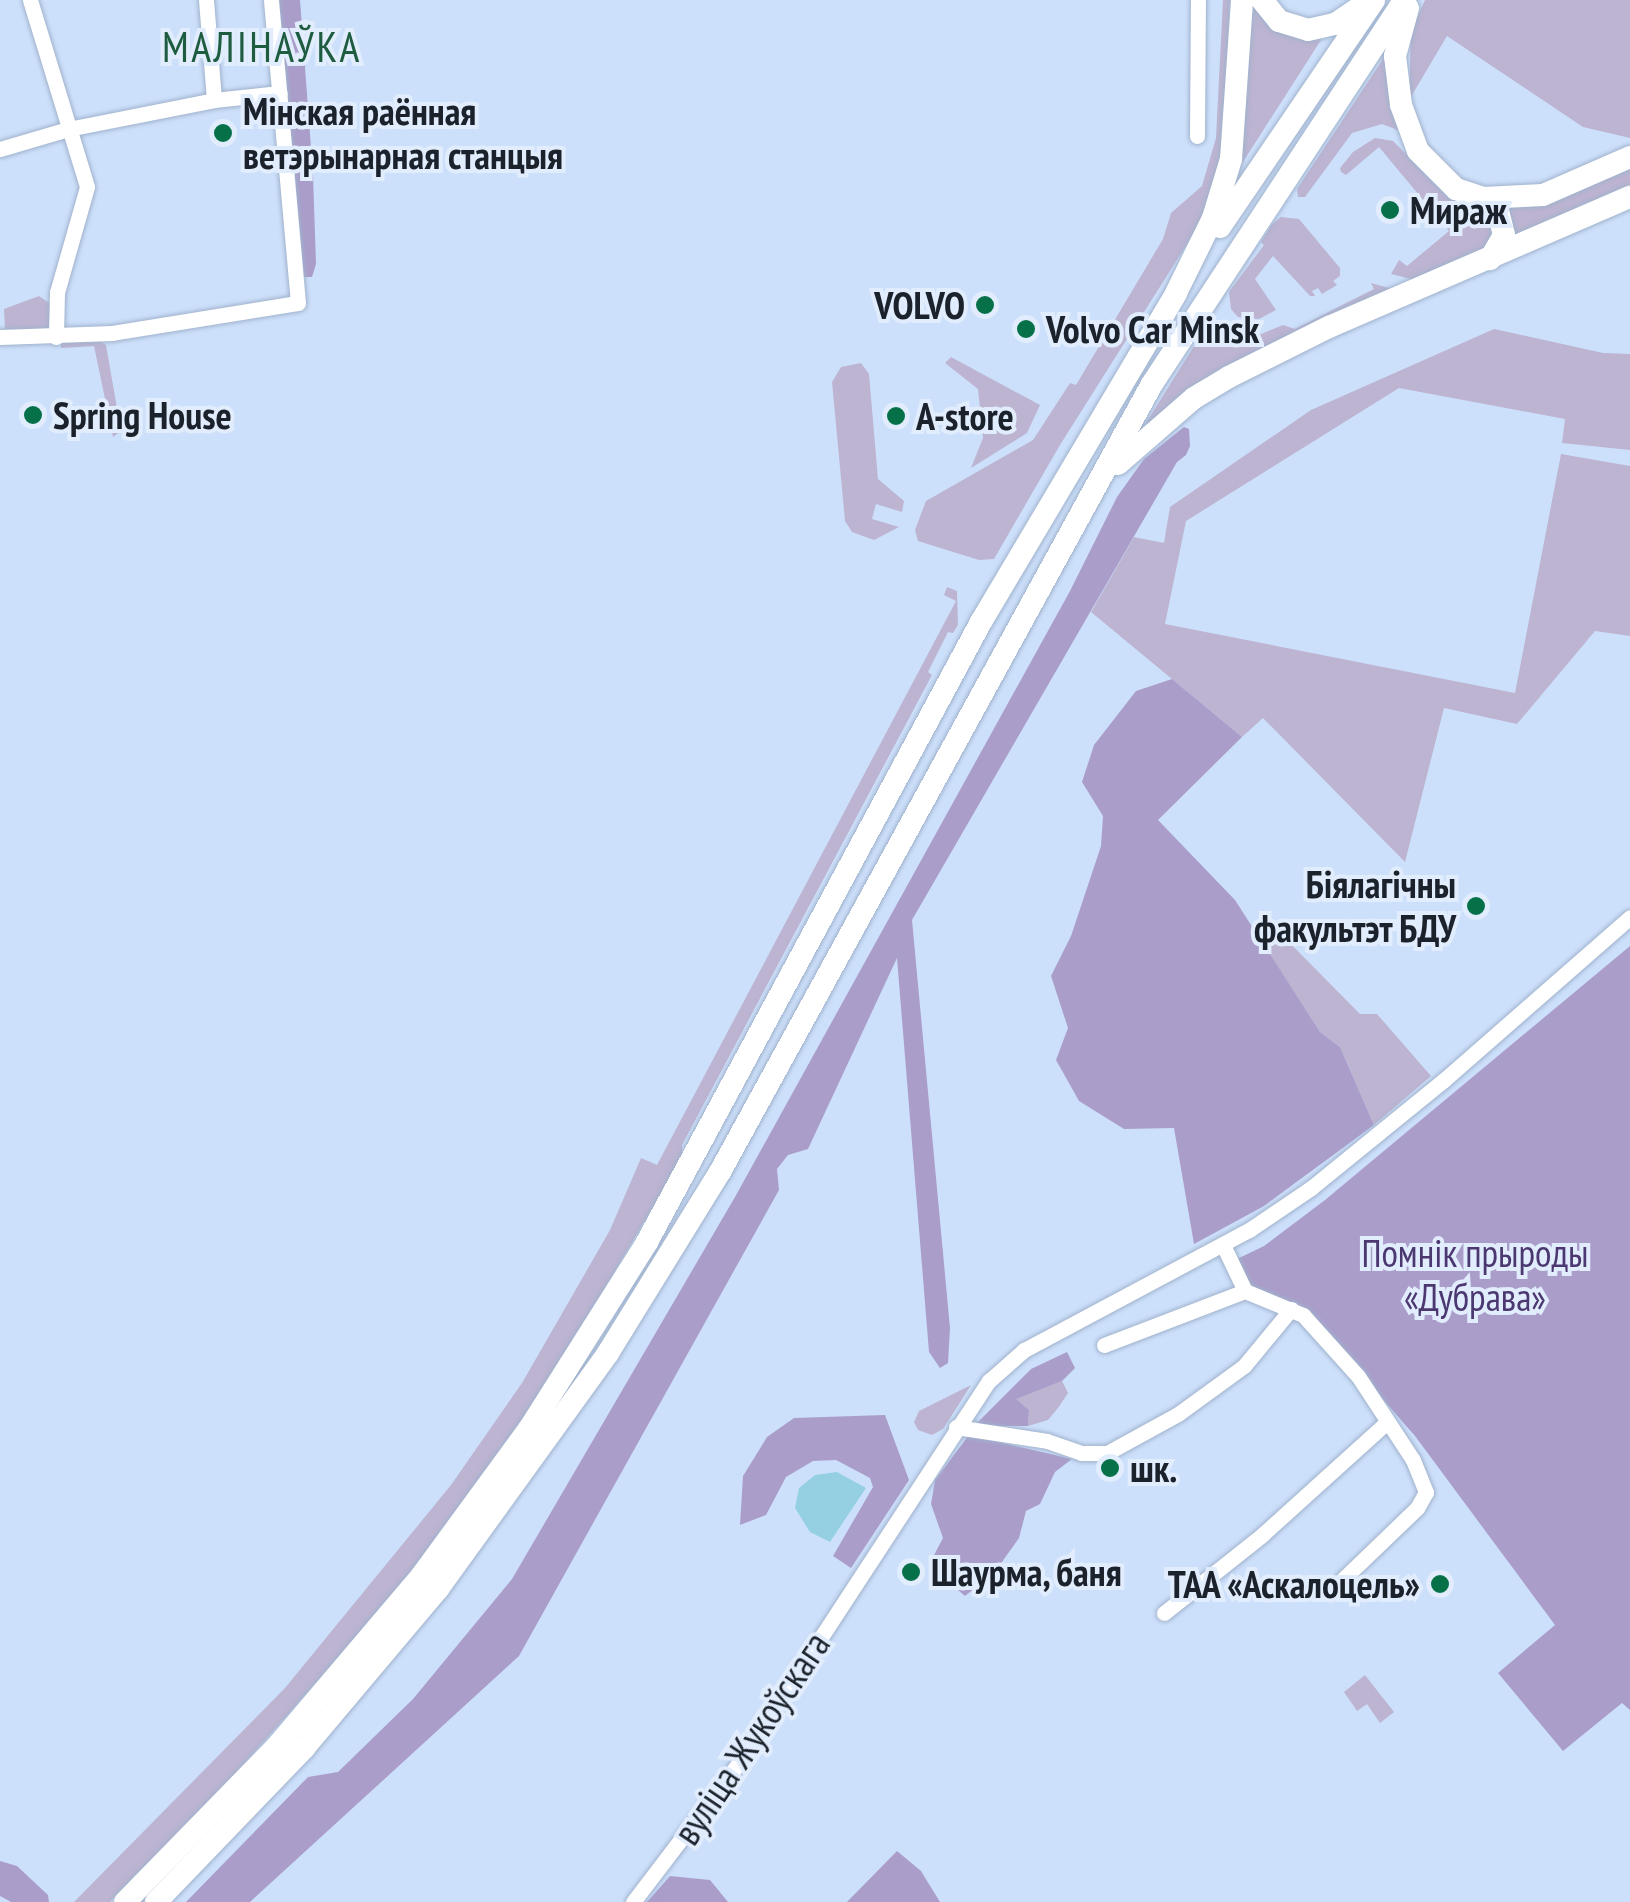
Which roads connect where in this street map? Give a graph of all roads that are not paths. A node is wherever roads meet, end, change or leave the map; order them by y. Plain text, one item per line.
1 (30, 0) edge
2 (206, 0) edge
3 (272, 0) edge
4 (1198, 0) edge
5 (1242, 0) edge
6 (1262, 0) edge
7 (1372, 0) edge
8 (1408, 0) edge
9 (280, 93) junction
10 (214, 100) junction
11 (68, 129) junction
12 (1198, 136) dead end
13 (0, 149) edge
14 (1630, 157) edge
15 (1630, 197) edge
16 (1483, 198) junction
17 (1490, 259) junction
18 (1176, 292) junction
19 (1, 333) edge
20 (56, 337) junction
21 (1093, 493) junction
22 (1630, 917) edge
23 (1223, 1244) junction
24 (1246, 1291) junction
25 (1291, 1309) junction
26 (1104, 1345) dead end
27 (1386, 1423) junction
28 (956, 1428) junction
29 (1337, 1585) dead end
30 (1164, 1612) dead end
31 (125, 1902) edge
32 (156, 1902) edge
33 (633, 1902) edge

1 - 11 street
2 - 10 street
3 - 9 street
4 - 12 street
5 - 18 highway
6 - 7 highway
7 - 18 highway
8 - 16 highway
8 - 21 highway
9 - 10 street
9 - 20 street
10 - 11 street
11 - 13 street
11 - 20 street
14 - 16 highway
15 - 17 highway
16 - 17 highway
17 - 21 highway
18 - 31 highway
19 - 20 street
21 - 32 highway
22 - 23 street, вуліца Жукоўскага
23 - 24 street
23 - 28 street, вуліца Жукоўскага
24 - 25 street
24 - 26 street
25 - 27 street
25 - 28 street
27 - 29 street
27 - 30 street
28 - 33 street, вуліца Жукоўскага

